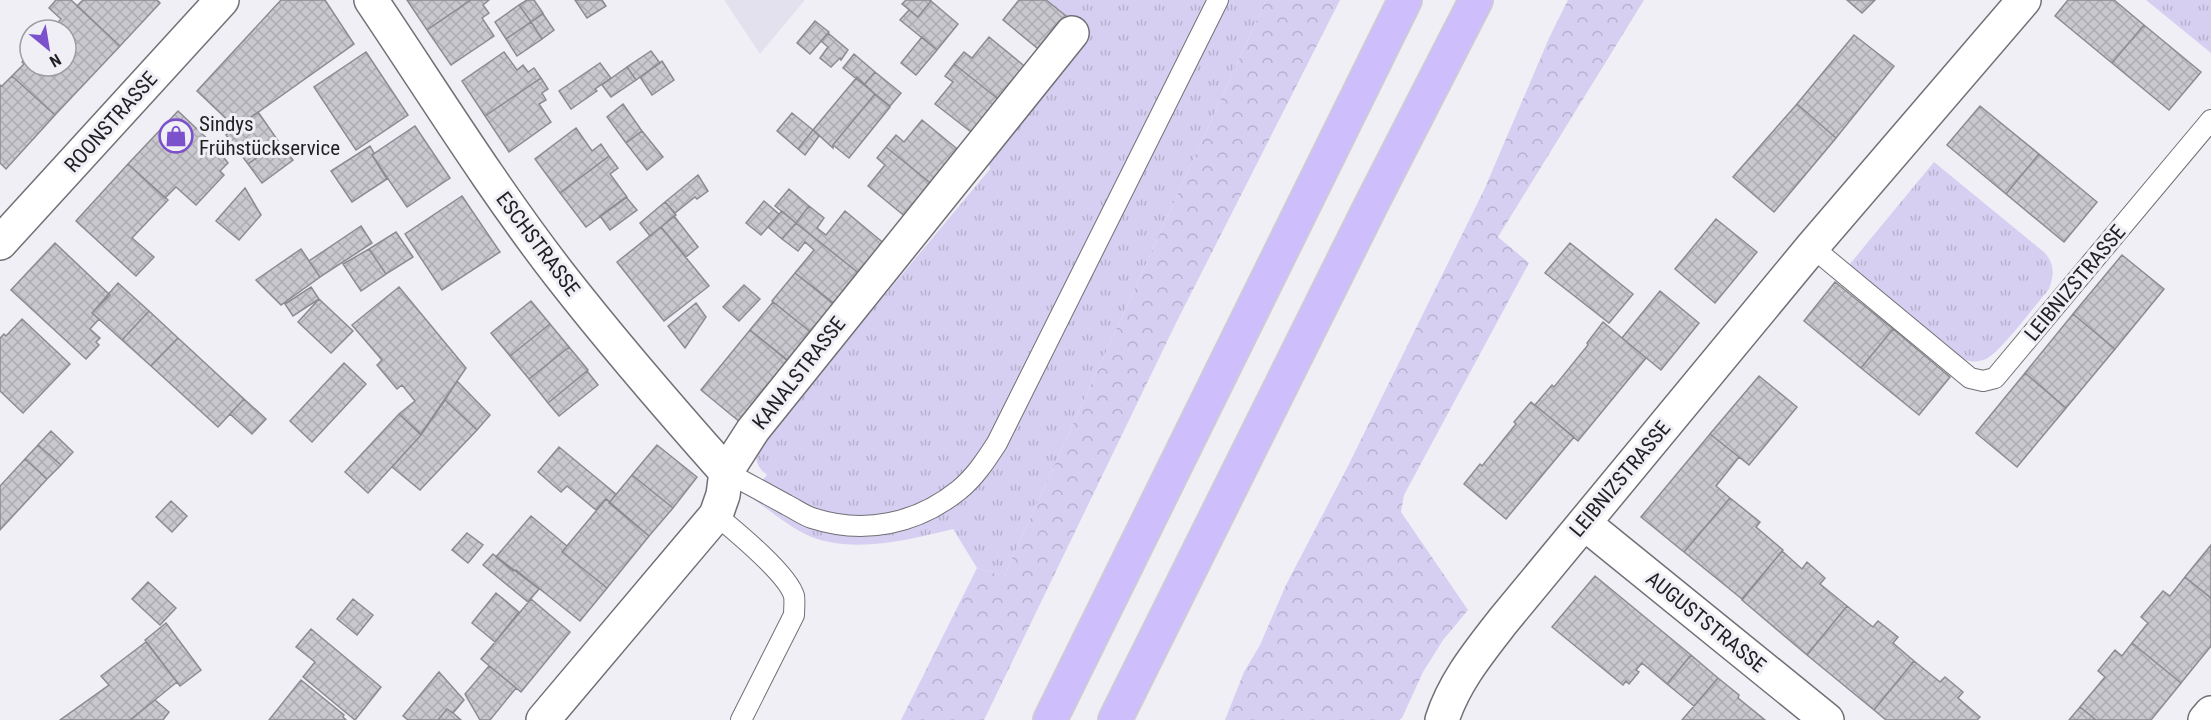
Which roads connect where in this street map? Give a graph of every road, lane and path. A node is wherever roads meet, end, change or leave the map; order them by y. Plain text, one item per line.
1 (222, 0) edge
2 (371, 0) edge
3 (1218, 0) edge
4 (1404, 0) edge
5 (1476, 0) edge
6 (2024, 0) edge
7 (1072, 33) dead end
8 (2211, 120) edge
9 (0, 243) edge
10 (1812, 247) junction
11 (726, 472) junction
12 (716, 515) junction
13 (1584, 523) junction
14 (2211, 713) edge
15 (543, 720) edge
16 (741, 720) edge
17 (1050, 720) edge
18 (1115, 720) edge
19 (1442, 720) edge
20 (1827, 720) edge
21 (2205, 720) edge

1 - 9 street, ROONSTRASSE
2 - 11 street, ESCHSTRASSE
3 - 11 lane
4 - 17 highway
5 - 18 highway
6 - 10 street, LEIBNIZSTRASSE
7 - 11 street, KANALSTRASSE
8 - 10 lane, LEIBNIZSTRASSE
10 - 13 street, LEIBNIZSTRASSE
11 - 12 street, KANALSTRASSE
12 - 15 street, KANALSTRASSE
12 - 16 lane
13 - 19 street, LEIBNIZSTRASSE
13 - 20 street, AUGUSTSTRASSE
14 - 21 street

